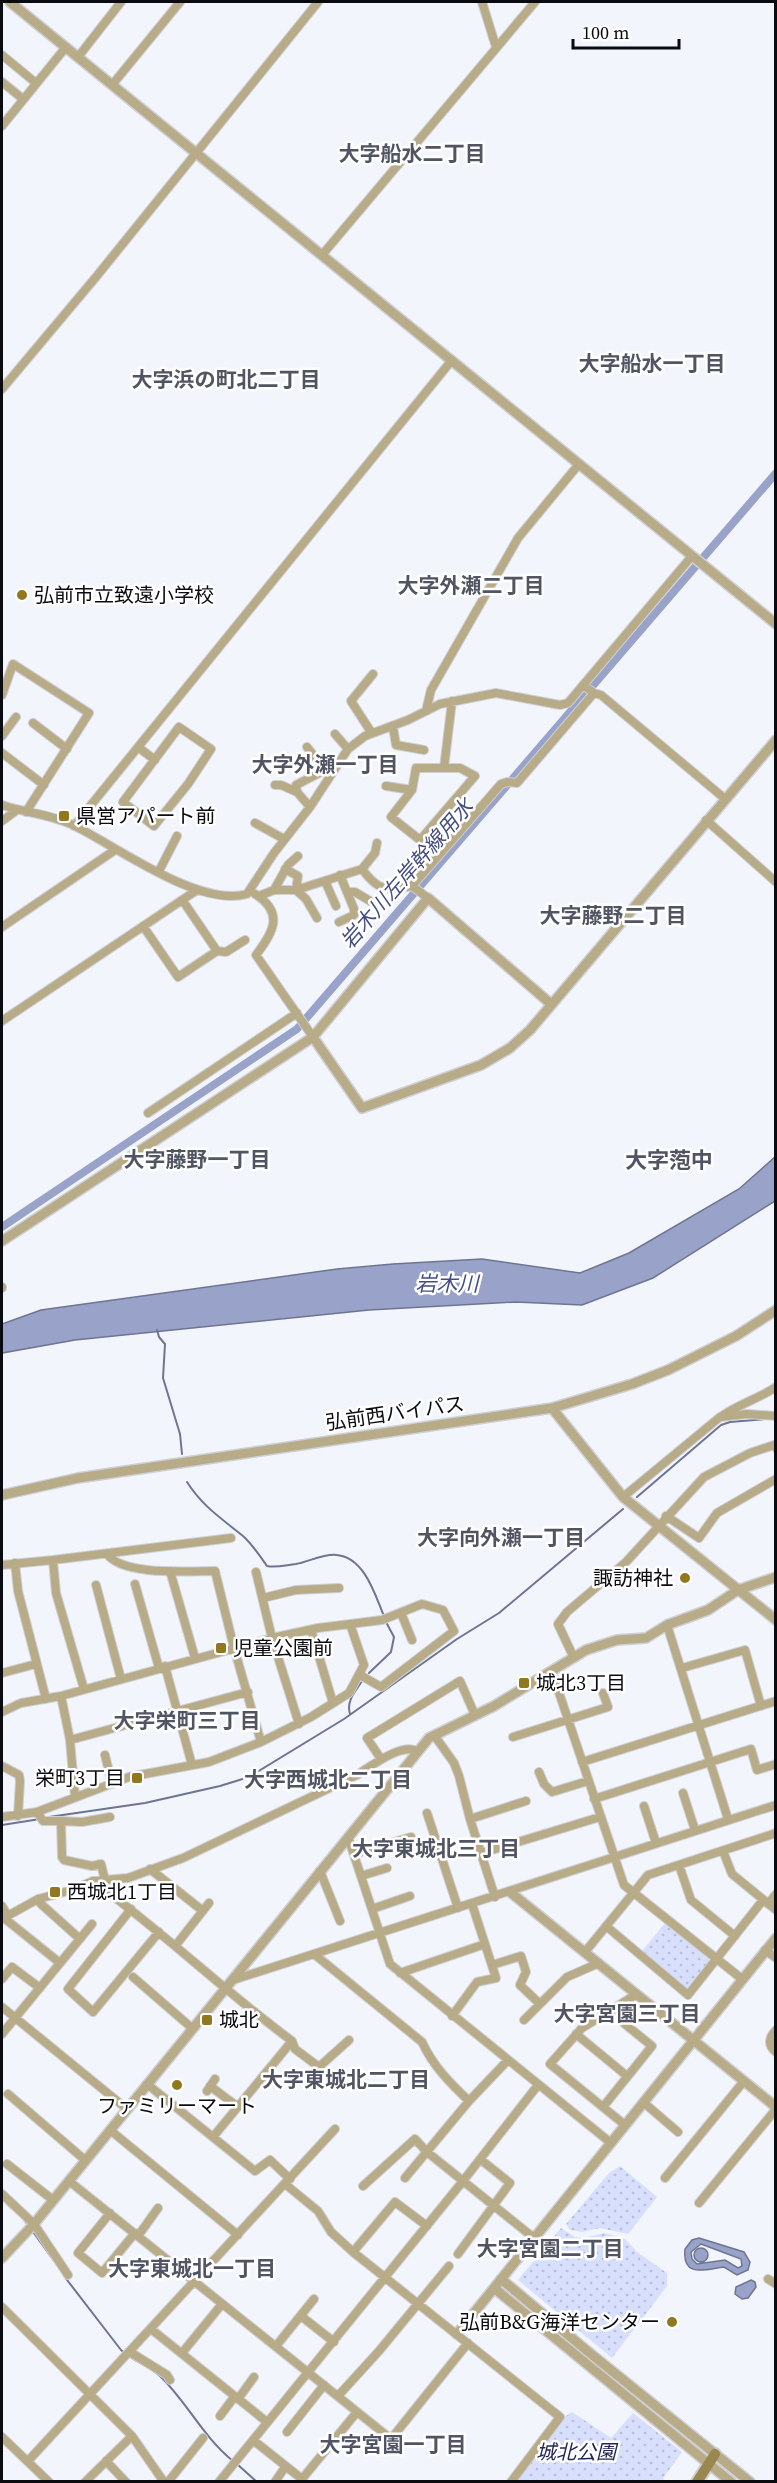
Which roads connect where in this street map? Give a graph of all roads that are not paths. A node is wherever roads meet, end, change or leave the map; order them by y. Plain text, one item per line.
1 (10, 2) edge
2 (122, 2) edge
3 (180, 2) edge
4 (318, 2) edge
5 (482, 2) edge
6 (535, 2) edge
7 (496, 46) junction
8 (66, 47) junction
9 (2, 55) edge
10 (78, 57) junction
11 (2, 82) edge
12 (36, 82) junction
13 (112, 85) junction
14 (23, 99) junction
15 (2, 126) edge
16 (196, 153) junction
17 (322, 255) junction
18 (452, 360) junction
19 (2, 389) edge
20 (579, 464) junction
21 (697, 560) junction
22 (776, 624) edge
23 (373, 674) dead end
24 (589, 689) junction
25 (2, 695) edge
26 (453, 701) junction
27 (426, 711) junction
28 (16, 717) dead end
29 (33, 723) dead end
30 (393, 726) junction
31 (371, 732) junction
32 (335, 734) dead end
33 (2, 736) edge
34 (776, 740) edge
35 (138, 747) junction
36 (307, 747) dead end
37 (67, 749) junction
38 (348, 749) junction
39 (424, 750) dead end
40 (2, 753) edge
41 (156, 760) junction
42 (444, 768) junction
43 (329, 772) junction
44 (275, 784) dead end
45 (44, 786) junction
46 (386, 786) dead end
47 (412, 790) junction
48 (297, 792) junction
49 (724, 798) junction
50 (2, 805) edge
51 (310, 807) junction
52 (21, 811) junction
53 (706, 820) junction
54 (2, 821) edge
55 (255, 823) dead end
56 (74, 826) junction
57 (177, 836) dead end
58 (284, 839) junction
59 (378, 843) dead end
60 (115, 850) junction
61 (298, 856) dead end
62 (285, 869) junction
63 (362, 869) junction
64 (159, 871) junction
65 (340, 875) junction
66 (325, 881) junction
67 (776, 882) edge
68 (197, 890) junction
69 (250, 890) junction
70 (274, 890) junction
71 (296, 890) junction
72 (419, 891) junction
73 (347, 892) junction
74 (259, 896) junction
75 (183, 901) junction
76 (375, 904) dead end
77 (336, 906) dead end
78 (318, 918) dead end
79 (339, 922) dead end
80 (143, 926) junction
81 (2, 927) edge
82 (245, 940) dead end
83 (217, 951) junction
84 (551, 1004) junction
85 (298, 1016) junction
86 (2, 1020) edge
87 (313, 1037) junction
88 (148, 1113) dead end
89 (2, 1241) edge
90 (776, 1310) edge
91 (776, 1387) edge
92 (552, 1407) junction
93 (771, 1415) edge
94 (720, 1417) junction
95 (776, 1448) edge
96 (776, 1479) edge
97 (2, 1496) edge
98 (623, 1497) junction
99 (666, 1516) junction
100 (658, 1526) junction
101 (231, 1538) dead end
102 (107, 1554) junction
103 (53, 1560) junction
104 (15, 1563) junction
105 (2, 1565) edge
106 (170, 1571) junction
107 (256, 1572) dead end
108 (776, 1577) edge
109 (135, 1584) dead end
110 (96, 1585) dead end
111 (339, 1588) dead end
112 (738, 1590) junction
113 (263, 1598) junction
114 (401, 1613) junction
115 (776, 1620) edge
116 (350, 1624) junction
117 (667, 1625) junction
118 (311, 1630) junction
119 (272, 1638) junction
120 (412, 1640) dead end
121 (234, 1648) junction
122 (195, 1658) junction
123 (573, 1658) junction
124 (36, 1664) junction
125 (162, 1667) junction
126 (682, 1668) junction
127 (552, 1672) junction
128 (2, 1673) edge
129 (360, 1675) junction
130 (121, 1679) junction
131 (84, 1689) junction
132 (248, 1692) junction
133 (603, 1693) dead end
134 (61, 1696) junction
135 (46, 1699) junction
136 (776, 1701) edge
137 (333, 1703) junction
138 (761, 1706) junction
139 (177, 1710) junction
140 (2, 1712) edge
141 (475, 1715) junction
142 (568, 1720) junction
143 (298, 1724) junction
144 (700, 1724) junction
145 (434, 1735) junction
146 (513, 1737) dead end
147 (70, 1740) junction
148 (261, 1742) junction
149 (418, 1752) junction
150 (105, 1755) dead end
151 (381, 1759) junction
152 (582, 1762) junction
153 (710, 1762) junction
154 (776, 1764) edge
155 (192, 1765) junction
156 (2, 1766) edge
157 (539, 1772) dead end
158 (588, 1781) junction
159 (112, 1784) junction
160 (683, 1793) dead end
161 (75, 1797) junction
162 (594, 1799) junction
163 (526, 1801) dead end
164 (776, 1804) edge
165 (644, 1806) dead end
166 (427, 1813) dead end
167 (18, 1816) junction
168 (40, 1816) junction
169 (2, 1817) edge
170 (110, 1817) dead end
171 (600, 1817) junction
172 (470, 1819) junction
173 (728, 1819) junction
174 (62, 1821) junction
175 (695, 1830) junction
176 (775, 1835) edge
177 (405, 1836) dead end
178 (348, 1837) junction
179 (656, 1843) junction
180 (723, 1851) junction
181 (482, 1853) junction
182 (354, 1854) junction
183 (614, 1857) junction
184 (679, 1865) junction
185 (387, 1868) dead end
186 (150, 1869) junction
187 (320, 1871) junction
188 (361, 1876) junction
189 (105, 1880) junction
190 (93, 1881) junction
191 (510, 1892) junction
192 (633, 1892) junction
193 (776, 1894) edge
194 (410, 1896) dead end
195 (495, 1897) junction
196 (38, 1899) junction
197 (766, 1902) junction
198 (209, 1903) dead end
199 (472, 1904) junction
200 (2, 1906) edge
201 (131, 1908) junction
202 (372, 1908) junction
203 (458, 1908) junction
204 (776, 1910) edge
205 (203, 1911) junction
206 (4, 1918) edge
207 (340, 1921) dead end
208 (92, 1924) dead end
209 (606, 1926) junction
210 (159, 1932) junction
211 (380, 1933) junction
212 (735, 1936) junction
213 (80, 1938) junction
214 (776, 1938) edge
215 (485, 1944) junction
216 (176, 1945) junction
217 (765, 1950) junction
218 (585, 1952) junction
219 (314, 1954) junction
220 (716, 1959) junction
221 (776, 1959) edge
222 (60, 1963) junction
223 (599, 1963) junction
224 (492, 1965) junction
225 (400, 1973) junction
226 (133, 1977) dead end
227 (2, 1979) edge
228 (742, 1979) junction
229 (233, 1980) junction
230 (40, 1988) junction
231 (226, 1988) junction
232 (637, 1994) junction
233 (540, 2004) junction
234 (2, 2007) edge
235 (610, 2012) junction
236 (452, 2016) junction
237 (15, 2018) junction
238 (524, 2020) dead end
239 (193, 2029) junction
240 (776, 2030) edge
241 (2, 2034) edge
242 (576, 2034) junction
243 (349, 2040) dead end
244 (693, 2040) junction
245 (292, 2041) junction
246 (776, 2052) edge
247 (508, 2060) junction
248 (627, 2076) junction
249 (744, 2081) junction
250 (147, 2084) junction
251 (211, 2085) dead end
252 (538, 2085) junction
253 (8, 2094) dead end
254 (469, 2101) junction
255 (643, 2102) junction
256 (238, 2107) junction
257 (603, 2107) junction
258 (776, 2108) edge
259 (127, 2109) junction
260 (625, 2125) junction
261 (335, 2129) dead end
262 (110, 2130) junction
263 (678, 2132) dead end
264 (213, 2137) junction
265 (610, 2143) junction
266 (427, 2152) junction
267 (480, 2159) junction
268 (85, 2160) junction
269 (7, 2164) dead end
270 (405, 2178) dead end
271 (665, 2178) dead end
272 (69, 2181) junction
273 (287, 2181) junction
274 (463, 2181) junction
275 (363, 2186) dead end
276 (2, 2194) edge
277 (53, 2200) junction
278 (699, 2203) dead end
279 (494, 2205) junction
280 (158, 2208) dead end
281 (110, 2213) junction
282 (32, 2226) junction
283 (427, 2226) junction
284 (136, 2234) junction
285 (238, 2235) junction
286 (534, 2238) junction
287 (353, 2252) junction
288 (458, 2254) dead end
289 (2, 2258) edge
290 (449, 2266) dead end
291 (68, 2275) dead end
292 (386, 2277) junction
293 (501, 2279) junction
294 (768, 2279) dead end
295 (195, 2282) junction
296 (776, 2284) edge
297 (494, 2288) junction
298 (314, 2299) dead end
299 (222, 2304) junction
300 (418, 2304) junction
301 (2, 2307) edge
302 (301, 2316) junction
303 (151, 2329) junction
304 (457, 2334) junction
305 (333, 2342) junction
306 (468, 2343) junction
307 (276, 2346) junction
308 (182, 2353) junction
309 (127, 2354) junction
310 (310, 2372) junction
311 (254, 2377) dead end
312 (170, 2380) dead end
313 (324, 2385) junction
314 (91, 2393) junction
315 (338, 2396) junction
316 (237, 2397) junction
317 (357, 2412) junction
318 (220, 2416) dead end
319 (267, 2422) junction
320 (287, 2432) dead end
321 (2, 2436) edge
322 (132, 2436) junction
323 (203, 2438) dead end
324 (253, 2440) junction
325 (715, 2454) junction
326 (28, 2461) junction
327 (106, 2461) junction
328 (708, 2464) junction
329 (285, 2467) junction
330 (49, 2481) edge
331 (85, 2481) edge
332 (126, 2481) edge
333 (166, 2481) edge
334 (219, 2481) edge
335 (275, 2481) edge
336 (511, 2481) edge
337 (697, 2481) edge
338 (731, 2481) edge
339 (750, 2481) edge

1 - 8 street
2 - 10 street
3 - 13 street
4 - 16 street
5 - 7 street
6 - 7 street
7 - 17 street
8 - 10 street
8 - 12 street
9 - 12 street
10 - 13 street
11 - 14 street
12 - 14 street
13 - 16 street
14 - 15 street
16 - 17 street
16 - 19 street
17 - 18 street
18 - 20 street
18 - 35 street
20 - 21 street
20 - 27 street
21 - 22 street
21 - 24 street
23 - 31 street
24 - 26 street
24 - 49 street
24 - 72 street
25 - 37 street
26 - 27 street
26 - 42 street
27 - 30 street
28 - 33 street
29 - 37 street
30 - 31 street
30 - 39 street
31 - 38 street
32 - 38 street
34 - 49 street
35 - 41 street
35 - 56 street
36 - 43 street
37 - 45 street
38 - 43 street
40 - 45 street
41 - 41 street
42 - 47 street
42 - 47 street
43 - 48 street
43 - 51 street
44 - 48 street
45 - 52 street
46 - 47 street
48 - 51 street
49 - 53 street
50 - 52 street
51 - 58 street
52 - 54 street
52 - 56 street
53 - 67 street
53 - 84 street
55 - 58 street
56 - 60 street
57 - 64 street
58 - 69 street
59 - 63 street
60 - 64 street
60 - 81 street
61 - 62 street
62 - 70 street
62 - 71 street
63 - 65 street
63 - 72 street
64 - 68 street
65 - 66 street
65 - 73 street
66 - 71 street
66 - 77 street
68 - 69 street
68 - 75 street
69 - 74 street
70 - 71 street
70 - 74 street
71 - 78 street
72 - 84 street
72 - 87 street
73 - 76 street
73 - 79 street
74 - 85 street
75 - 80 street
75 - 83 street
80 - 83 street
80 - 86 street
82 - 83 street
84 - 87 street
85 - 87 street
85 - 88 street
87 - 89 street
90 - 92 street, 弘前西バイパス
91 - 94 street
92 - 97 street, 弘前西バイパス
92 - 98 street
93 - 94 street
94 - 98 street
95 - 99 street
96 - 99 street
98 - 100 street
99 - 100 street
100 - 112 street
100 - 123 street
101 - 102 street
102 - 103 street
102 - 106 street
103 - 104 street
103 - 131 street
104 - 105 street
104 - 124 street
106 - 121 street
106 - 122 street
107 - 113 street
108 - 112 street
109 - 125 street
110 - 130 street
111 - 113 street
112 - 115 street
112 - 117 street
113 - 119 street
114 - 116 street
114 - 120 street
114 - 129 street
116 - 118 street
116 - 129 street
117 - 123 street
117 - 126 street
118 - 119 street
118 - 137 street
119 - 121 street
119 - 143 street
121 - 122 street
121 - 132 street
122 - 125 street
123 - 127 street
124 - 128 street
124 - 135 street
125 - 130 street
125 - 139 street
126 - 138 street
126 - 144 street
127 - 141 street
127 - 142 street
129 - 137 street
130 - 131 street
131 - 134 street
132 - 139 street
132 - 148 street
133 - 142 street
134 - 135 street
134 - 147 street
135 - 140 street
136 - 138 street
137 - 143 street
138 - 144 street
139 - 147 street
139 - 155 street
141 - 145 street
141 - 151 street
142 - 146 street
142 - 152 street
143 - 148 street
144 - 152 street
144 - 153 street
145 - 149 street
145 - 172 street
147 - 161 street
148 - 155 street
149 - 151 street
149 - 178 street
150 - 159 street
151 - 186 street
152 - 158 street
153 - 154 street
153 - 162 street
153 - 173 street
155 - 159 street
156 - 167 street
157 - 158 street
158 - 162 street
159 - 161 street
160 - 175 street
161 - 168 street
162 - 171 street
163 - 172 street
164 - 173 street
165 - 179 street
166 - 203 street
167 - 168 street
167 - 169 street
168 - 174 street
170 - 174 street
171 - 181 street
171 - 183 street
172 - 181 street
173 - 175 street
174 - 189 street
175 - 179 street
176 - 180 street
177 - 182 street
178 - 182 street
178 - 187 street
179 - 183 street
180 - 184 street
180 - 197 street
181 - 195 street
182 - 188 street
183 - 191 street
183 - 192 street
184 - 192 street
184 - 212 street
185 - 188 street
186 - 189 street
186 - 205 street
187 - 207 street
187 - 229 street
188 - 202 street
189 - 190 street
190 - 196 street
190 - 201 street
191 - 195 street
191 - 218 street
192 - 209 street
192 - 220 street
193 - 197 street
194 - 202 street
195 - 199 street
196 - 206 street
196 - 213 street
197 - 204 street
197 - 212 street
198 - 205 street
199 - 203 street
199 - 215 street
200 - 206 street
201 - 210 street
201 - 210 street
202 - 211 street
203 - 211 street
205 - 216 street
206 - 222 street
208 - 213 street
209 - 218 street
209 - 220 street
210 - 216 street
211 - 219 street
211 - 225 street
212 - 220 street
213 - 222 street
214 - 217 street
215 - 224 street
215 - 225 street
216 - 231 street
217 - 221 street
217 - 228 street
218 - 223 street
219 - 229 street
219 - 254 street
220 - 228 street
222 - 230 street
223 - 232 street
223 - 233 street
224 - 233 street
224 - 236 street
225 - 236 street
226 - 239 street
227 - 230 street
228 - 244 street
229 - 231 street
230 - 237 street
231 - 239 street
231 - 245 street
232 - 235 street
232 - 244 street
233 - 238 street
234 - 237 street
235 - 242 street
235 - 248 street
236 - 247 street
237 - 241 street
237 - 259 street
239 - 250 street
240 - 246 street
242 - 248 street
242 - 257 street
243 - 245 street
244 - 249 street
244 - 255 street
245 - 256 street
247 - 252 street
247 - 254 street
248 - 257 street
249 - 258 street
249 - 271 street
250 - 259 street
250 - 264 street
251 - 256 street
252 - 265 street
252 - 267 street
253 - 268 street
254 - 266 street
255 - 260 street
255 - 263 street
256 - 264 street
257 - 260 street
258 - 278 street
259 - 262 street
260 - 265 street
261 - 273 street
262 - 268 street
262 - 285 street
264 - 273 street
265 - 286 street
266 - 270 street
266 - 274 street
266 - 275 street
267 - 274 street
267 - 279 street
268 - 272 street
269 - 277 street
272 - 277 street
272 - 281 street
273 - 285 street
273 - 287 street
274 - 279 street
274 - 283 street
276 - 282 street
277 - 282 street
279 - 286 street
279 - 288 street
280 - 284 street
281 - 284 street
281 - 284 street
282 - 289 street
282 - 291 street
283 - 287 street
283 - 292 street
284 - 295 street
285 - 295 street
286 - 293 street
287 - 292 street
290 - 300 street
292 - 300 street
292 - 305 street
293 - 297 street
293 - 325 street
294 - 296 street
295 - 299 street
295 - 303 street
297 - 304 street
297 - 328 street
298 - 302 street
299 - 307 street
299 - 308 street
300 - 304 street
300 - 315 street
301 - 314 street
302 - 305 street
302 - 307 street
303 - 308 street
303 - 309 street
304 - 306 street
305 - 310 street
306 - 317 street
306 - 336 street
307 - 310 street
308 - 316 street
309 - 312 street
309 - 314 street
310 - 313 street
310 - 319 street
311 - 316 street
313 - 315 street
313 - 320 street
314 - 322 street
314 - 326 street
315 - 317 street
316 - 318 street
316 - 319 street
317 - 329 street
319 - 324 street
321 - 326 street
322 - 327 street
322 - 333 street
323 - 333 street
324 - 329 street
324 - 334 street
325 - 328 main road
325 - 339 street
326 - 330 street
327 - 331 street
327 - 332 street
328 - 337 main road
328 - 338 street
329 - 335 street

